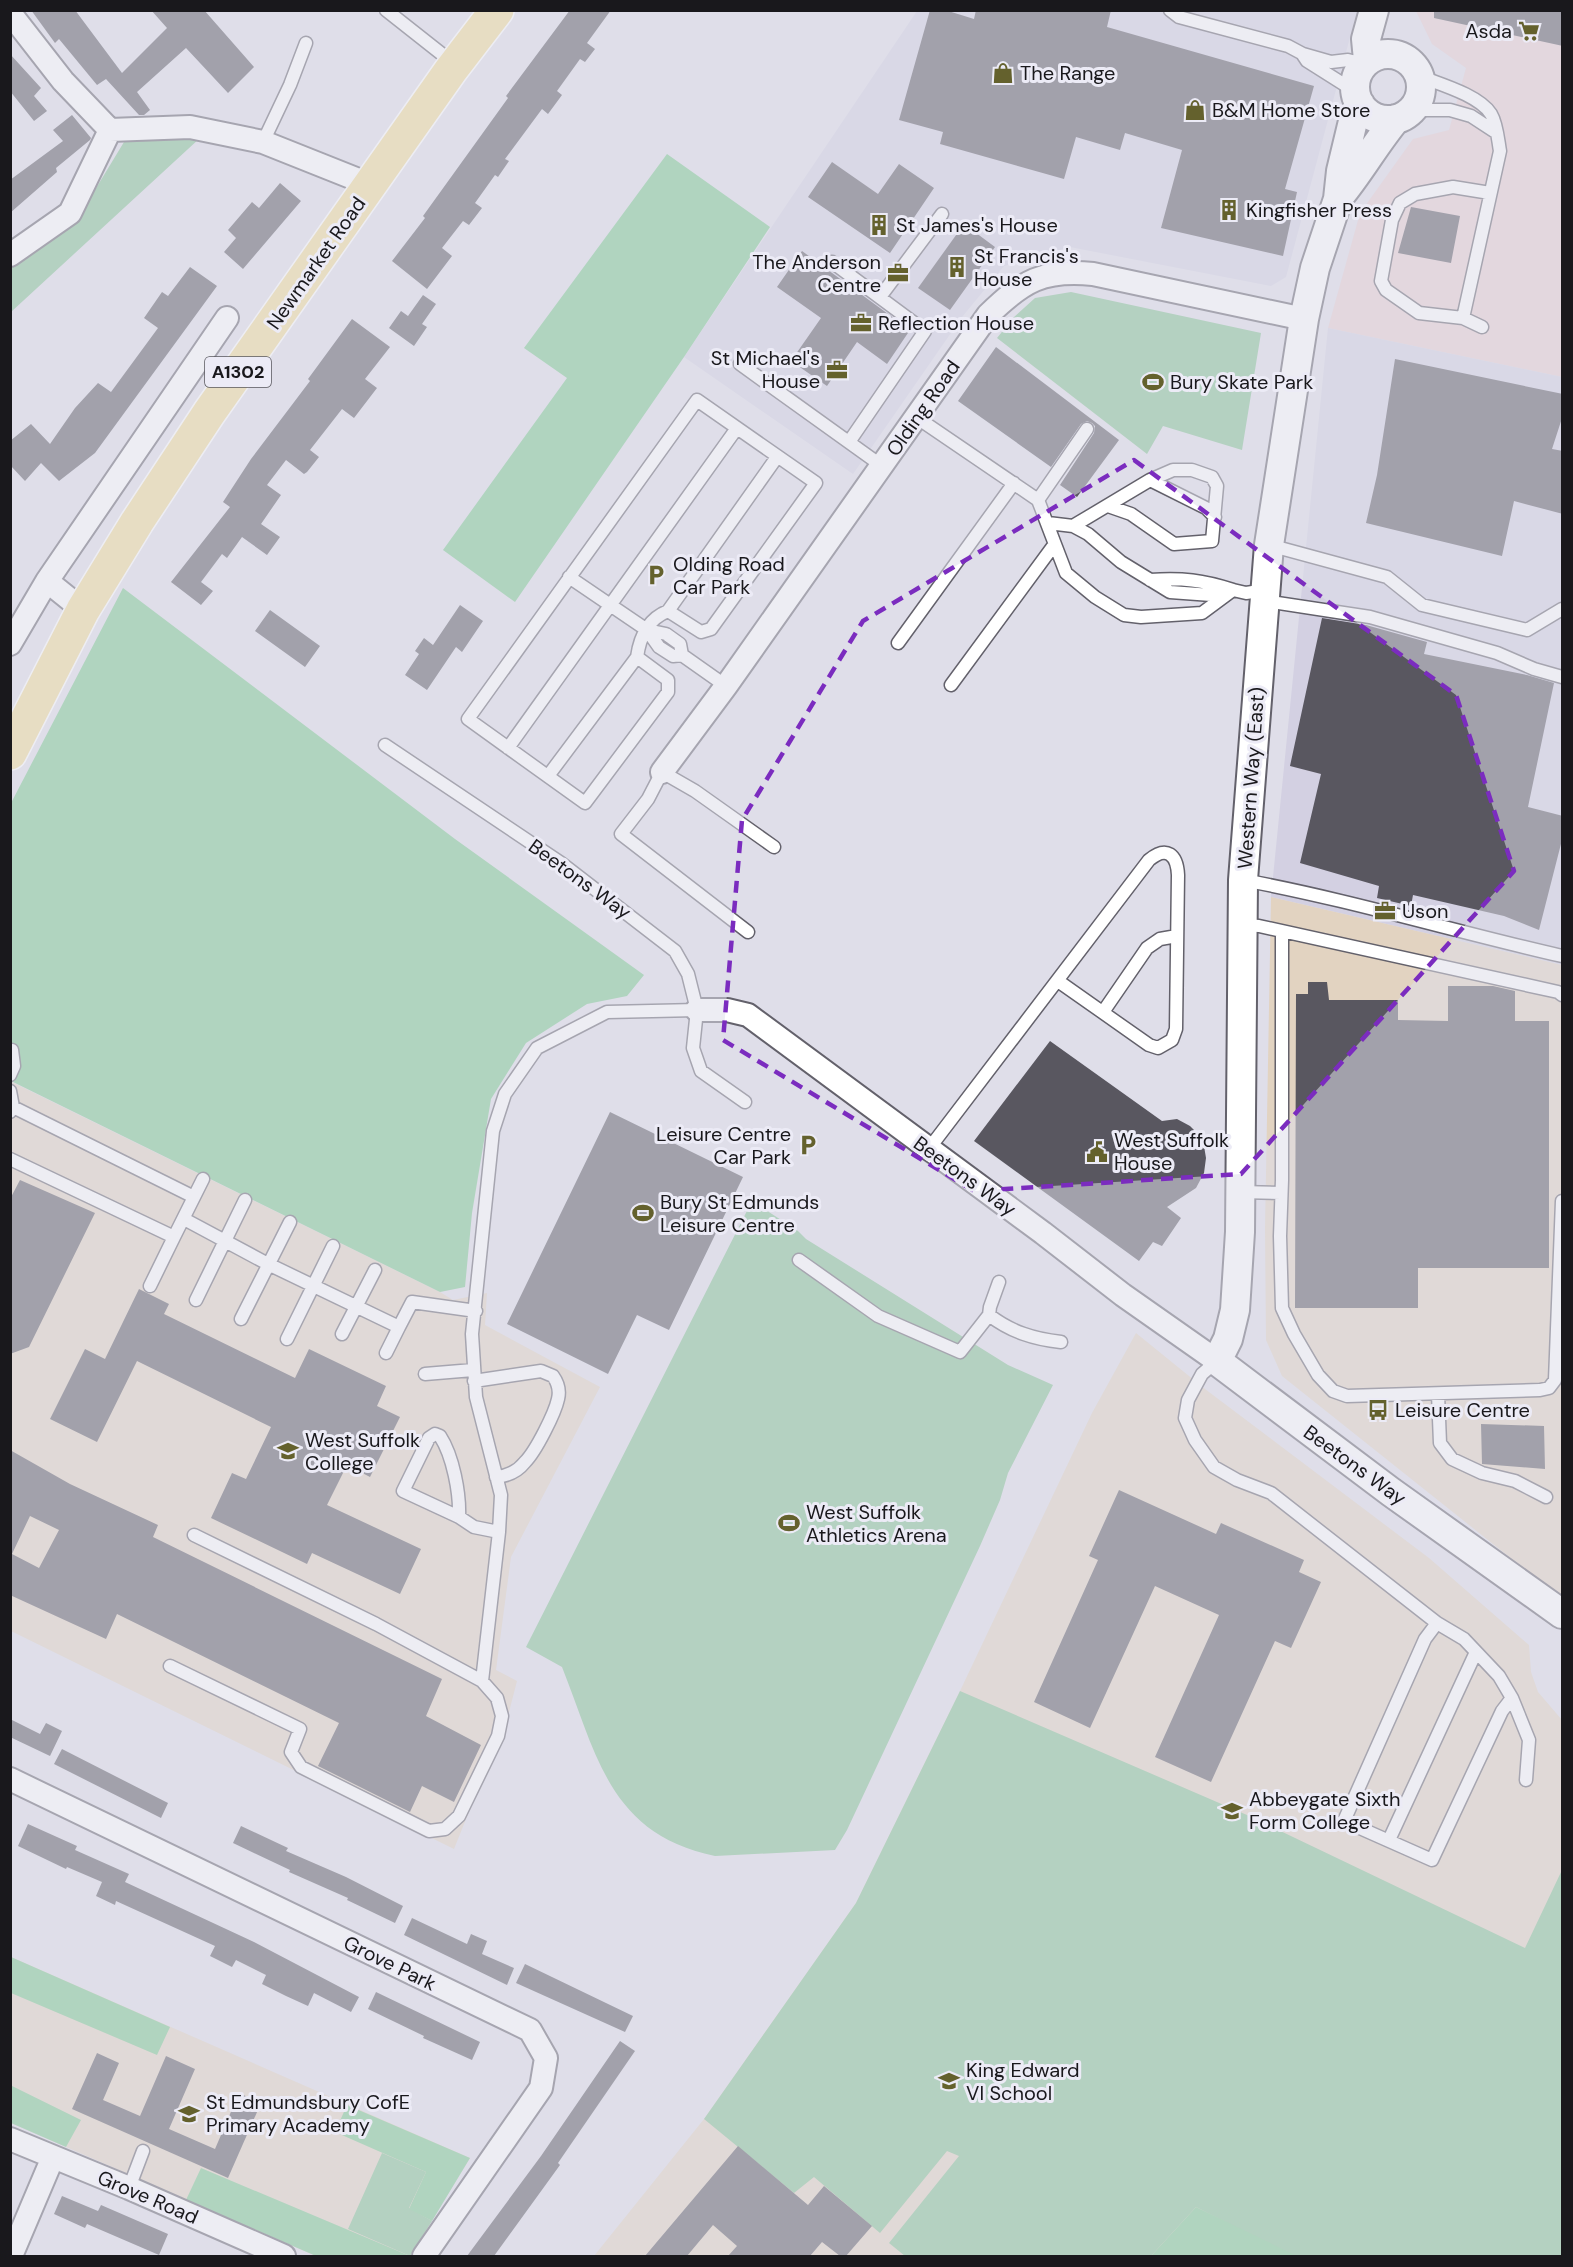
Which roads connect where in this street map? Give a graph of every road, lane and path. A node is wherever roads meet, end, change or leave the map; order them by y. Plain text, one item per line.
1 (386, 10) edge
2 (497, 10) edge
3 (1170, 10) edge
4 (1374, 10) edge
5 (1388, 10) edge
6 (13, 22) edge
7 (306, 43) dead end
8 (1303, 54) junction
9 (1376, 59) junction
10 (451, 70) junction
11 (1419, 76) junction
12 (1358, 98) junction
13 (1404, 114) junction
14 (110, 130) junction
15 (1497, 133) junction
16 (263, 142) junction
17 (371, 185) junction
18 (1491, 193) junction
19 (1338, 199) junction
20 (942, 214) dead end
21 (10, 255) edge
22 (832, 262) dead end
23 (880, 297) junction
24 (227, 318) dead end
25 (1462, 318) junction
26 (1304, 319) junction
27 (1482, 327) dead end
28 (740, 364) dead end
29 (916, 417) junction
30 (736, 428) junction
31 (1087, 429) dead end
32 (849, 442) junction
33 (777, 457) junction
34 (882, 466) junction
35 (1150, 480) junction
36 (1014, 483) junction
37 (1038, 500) junction
38 (1107, 506) junction
39 (1215, 517) junction
40 (1048, 523) junction
41 (1073, 526) junction
42 (1054, 545) junction
43 (1269, 545) junction
44 (569, 577) junction
45 (47, 581) junction
46 (1229, 593) junction
47 (1265, 596) junction
48 (611, 604) junction
49 (1563, 609) edge
50 (83, 610) junction
51 (668, 611) junction
52 (647, 630) junction
53 (898, 643) dead end
54 (10, 644) edge
55 (637, 657) junction
56 (1563, 677) edge
57 (951, 685) dead end
58 (726, 686) junction
59 (385, 745) dead end
60 (508, 748) junction
61 (10, 753) edge
62 (662, 772) junction
63 (548, 776) junction
64 (774, 847) dead end
65 (1243, 880) junction
66 (1241, 925) junction
67 (748, 932) dead end
68 (1282, 932) junction
69 (1177, 936) junction
70 (1563, 956) edge
71 (1058, 981) junction
72 (1563, 995) edge
73 (697, 1010) junction
74 (1103, 1012) junction
75 (12, 1050) dead end
76 (10, 1075) edge
77 (10, 1090) edge
78 (745, 1102) dead end
79 (12, 1109) edge
80 (928, 1150) junction
81 (10, 1159) edge
82 (203, 1179) dead end
83 (1240, 1192) junction
84 (1281, 1193) junction
85 (194, 1197) junction
86 (245, 1200) dead end
87 (1563, 1201) edge
88 (184, 1219) junction
89 (290, 1222) dead end
90 (174, 1237) junction
91 (225, 1241) junction
92 (333, 1246) dead end
93 (799, 1260) dead end
94 (268, 1264) junction
95 (375, 1270) dead end
96 (999, 1282) dead end
97 (312, 1285) junction
98 (150, 1286) dead end
99 (196, 1300) dead end
100 (357, 1306) junction
101 (476, 1311) junction
102 (989, 1315) junction
103 (241, 1319) dead end
104 (399, 1327) junction
105 (342, 1334) dead end
106 (287, 1339) dead end
107 (1061, 1342) dead end
108 (386, 1353) dead end
109 (1217, 1361) junction
110 (425, 1374) dead end
111 (474, 1376) junction
112 (1438, 1394) junction
113 (496, 1478) junction
114 (1546, 1497) dead end
115 (459, 1517) junction
116 (499, 1532) junction
117 (194, 1535) dead end
118 (1563, 1614) edge
119 (1437, 1623) junction
120 (1476, 1652) junction
121 (170, 1666) dead end
122 (483, 1681) junction
123 (1512, 1698) junction
124 (10, 1779) edge
125 (1526, 1780) dead end
126 (1389, 1840) junction
127 (10, 2139) edge
128 (143, 2151) dead end
129 (53, 2157) junction
130 (129, 2188) junction
131 (10, 2256) edge
132 (284, 2256) edge
133 (424, 2256) edge

1 - 10 lane
2 - 10 main road, Newmarket Road / A1302
3 - 8 lane
4 - 9 street
5 - 9 street
6 - 14 street
7 - 16 lane
8 - 9 lane
8 - 12 lane
9 - 11 street
9 - 12 street
10 - 17 main road, Newmarket Road / A1302
11 - 13 street
11 - 15 lane
12 - 13 street
12 - 19 street, Western Way (East)
13 - 15 lane
13 - 19 street, Western Way (East)
14 - 16 street
14 - 21 street
15 - 18 lane
16 - 17 street
17 - 50 main road, Newmarket Road / A1302
18 - 25 lane
18 - 25 lane
19 - 26 street, Western Way (East)
20 - 23 lane
22 - 23 lane
23 - 32 lane
24 - 45 street
25 - 27 lane
26 - 29 street, Olding Road
26 - 43 street, Western Way (East)
28 - 32 lane
29 - 34 street, Olding Road
29 - 36 lane
30 - 33 lane
30 - 44 lane
30 - 48 lane
31 - 37 lane
32 - 34 lane
33 - 51 lane
33 - 51 lane
34 - 58 street, Olding Road
35 - 38 lane
35 - 39 lane
35 - 39 lane
36 - 37 lane
36 - 53 lane
37 - 40 lane
38 - 39 lane
38 - 41 lane
40 - 41 lane
40 - 42 lane
41 - 46 lane
42 - 46 lane
42 - 57 lane
43 - 47 street, Western Way (East)
43 - 49 lane
44 - 48 lane
44 - 60 lane
45 - 50 street
45 - 54 street
46 - 47 lane
47 - 56 lane
47 - 65 street, Western Way (East)
48 - 52 lane
48 - 60 lane
50 - 61 main road, Newmarket Road / A1302
51 - 52 lane
52 - 55 lane
52 - 58 lane
55 - 63 lane
55 - 63 lane
58 - 62 street, Olding Road
59 - 73 lane, Beetons Way
60 - 63 lane
62 - 64 lane
62 - 67 lane
65 - 66 street, Western Way (East)
65 - 70 lane
66 - 68 lane
66 - 83 street, Western Way (East)
68 - 72 lane
68 - 84 lane
69 - 71 lane
69 - 74 lane
69 - 74 lane
71 - 74 lane
71 - 80 lane
73 - 78 lane
73 - 80 street, Beetons Way
73 - 101 lane
75 - 76 lane
77 - 79 lane
79 - 85 lane
80 - 109 street, Beetons Way
81 - 90 lane
82 - 85 lane
83 - 84 lane
83 - 109 street, Western Way (East)
84 - 112 lane
85 - 88 lane
86 - 91 lane
87 - 112 lane
88 - 90 lane
88 - 91 lane
89 - 94 lane
90 - 98 lane
91 - 94 lane
91 - 99 lane
92 - 97 lane
93 - 102 lane
94 - 97 lane
94 - 103 lane
95 - 100 lane
96 - 102 lane
97 - 100 lane
97 - 106 lane
100 - 104 lane
100 - 105 lane
101 - 104 lane
101 - 111 lane
102 - 107 lane
104 - 108 lane
109 - 118 street, Beetons Way
109 - 119 lane
110 - 111 lane
111 - 113 lane
111 - 113 lane
112 - 114 lane
113 - 116 lane
115 - 115 lane
115 - 116 lane
116 - 122 lane
117 - 122 lane
119 - 120 lane
119 - 126 lane
120 - 123 lane
120 - 126 lane
121 - 122 lane
123 - 125 lane
123 - 126 lane
124 - 133 street, Grove Park
127 - 129 street, Grove Road
128 - 130 lane
129 - 130 street, Grove Road
129 - 131 street
130 - 132 street, Grove Road

